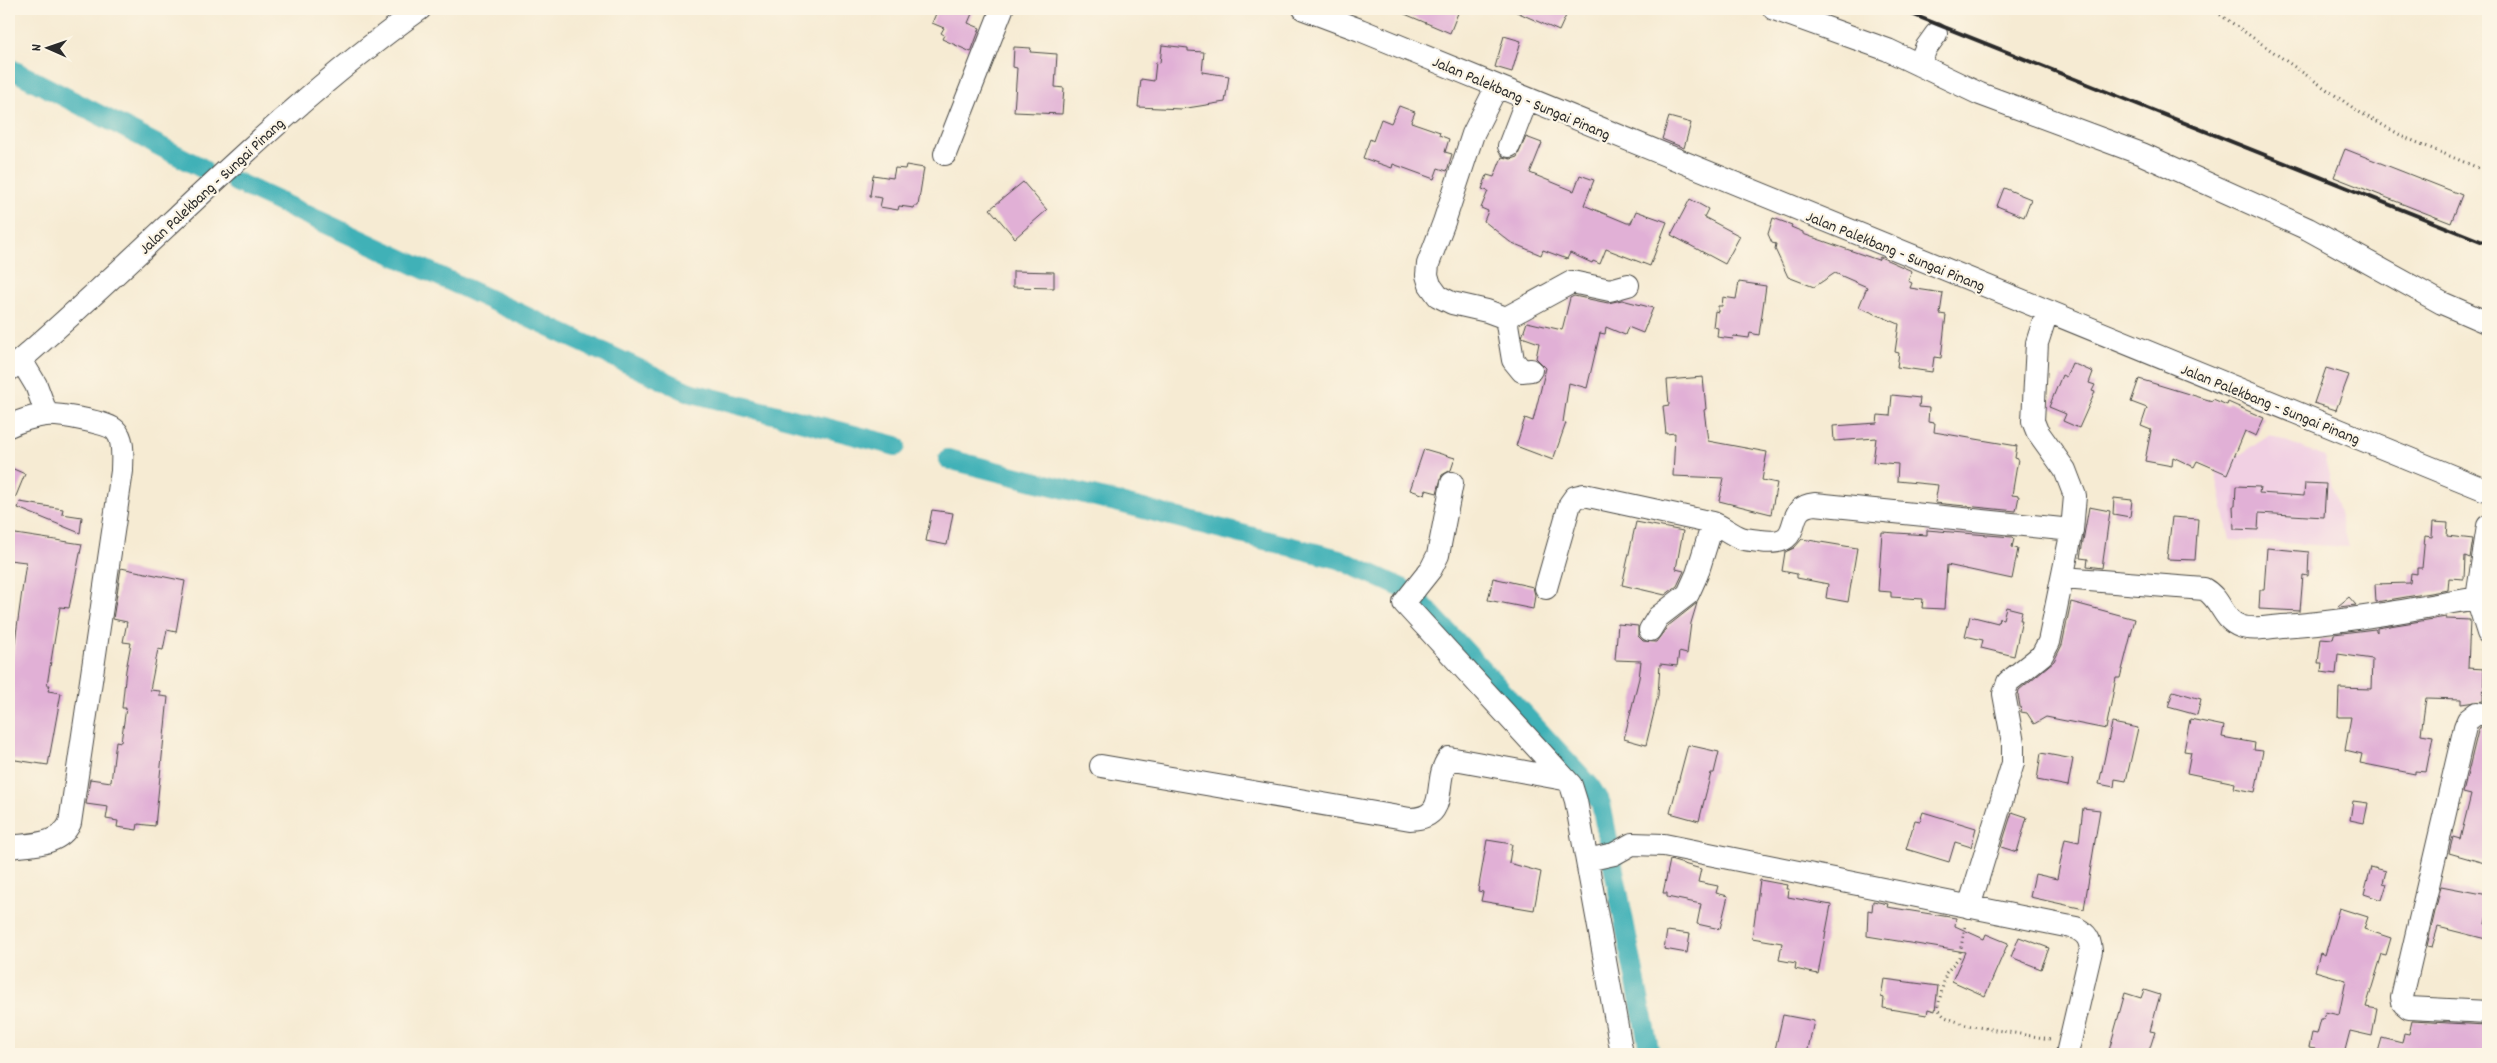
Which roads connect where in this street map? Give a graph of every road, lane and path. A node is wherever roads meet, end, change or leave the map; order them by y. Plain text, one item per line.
1 (420, 9) edge
2 (1002, 9) edge
3 (1304, 9) edge
4 (1774, 9) edge
5 (2212, 9) edge
6 (1359, 19) edge
7 (1936, 34) dead end
8 (1919, 65) junction
9 (1497, 86) junction
10 (1527, 99) junction
11 (1509, 146) dead end
12 (945, 154) dead end
13 (2488, 172) edge
14 (1628, 285) dead end
15 (2047, 312) junction
16 (1506, 318) junction
17 (2488, 323) edge
18 (15, 365) edge
19 (1530, 370) dead end
20 (47, 415) junction
21 (9, 426) edge
22 (1452, 483) dead end
23 (2488, 491) edge
24 (1713, 523) junction
25 (2488, 526) edge
26 (2072, 530) junction
27 (2063, 578) junction
28 (1546, 588) dead end
29 (2477, 598) junction
30 (1650, 630) dead end
31 (2488, 633) edge
32 (2488, 715) edge
33 (1101, 766) dead end
34 (1564, 779) junction
35 (9, 847) edge
36 (1599, 857) junction
37 (1969, 907) junction
38 (2488, 1012) edge
39 (2069, 1048) edge
40 (1622, 1054) edge

1 - 18 street, Jalan Palekbang - Sungai Pinang
2 - 12 street
3 - 6 street, Jalan Palekbang - Sungai Pinang
4 - 8 street
5 - 13 path
6 - 9 street, Jalan Palekbang - Sungai Pinang
7 - 8 street
8 - 17 street
9 - 10 street, Jalan Palekbang - Sungai Pinang
9 - 16 street
10 - 11 street
10 - 15 street, Jalan Palekbang - Sungai Pinang
14 - 16 street
15 - 23 street, Jalan Palekbang - Sungai Pinang
15 - 26 street
16 - 19 street
18 - 20 street
20 - 21 street
20 - 35 street
22 - 34 street
24 - 26 street
24 - 28 street
24 - 30 street
25 - 29 street
26 - 27 street
27 - 29 street
27 - 37 street
29 - 31 street
32 - 38 street
33 - 34 street
34 - 36 street
36 - 37 street
36 - 40 street
37 - 39 street
37 - 39 path

